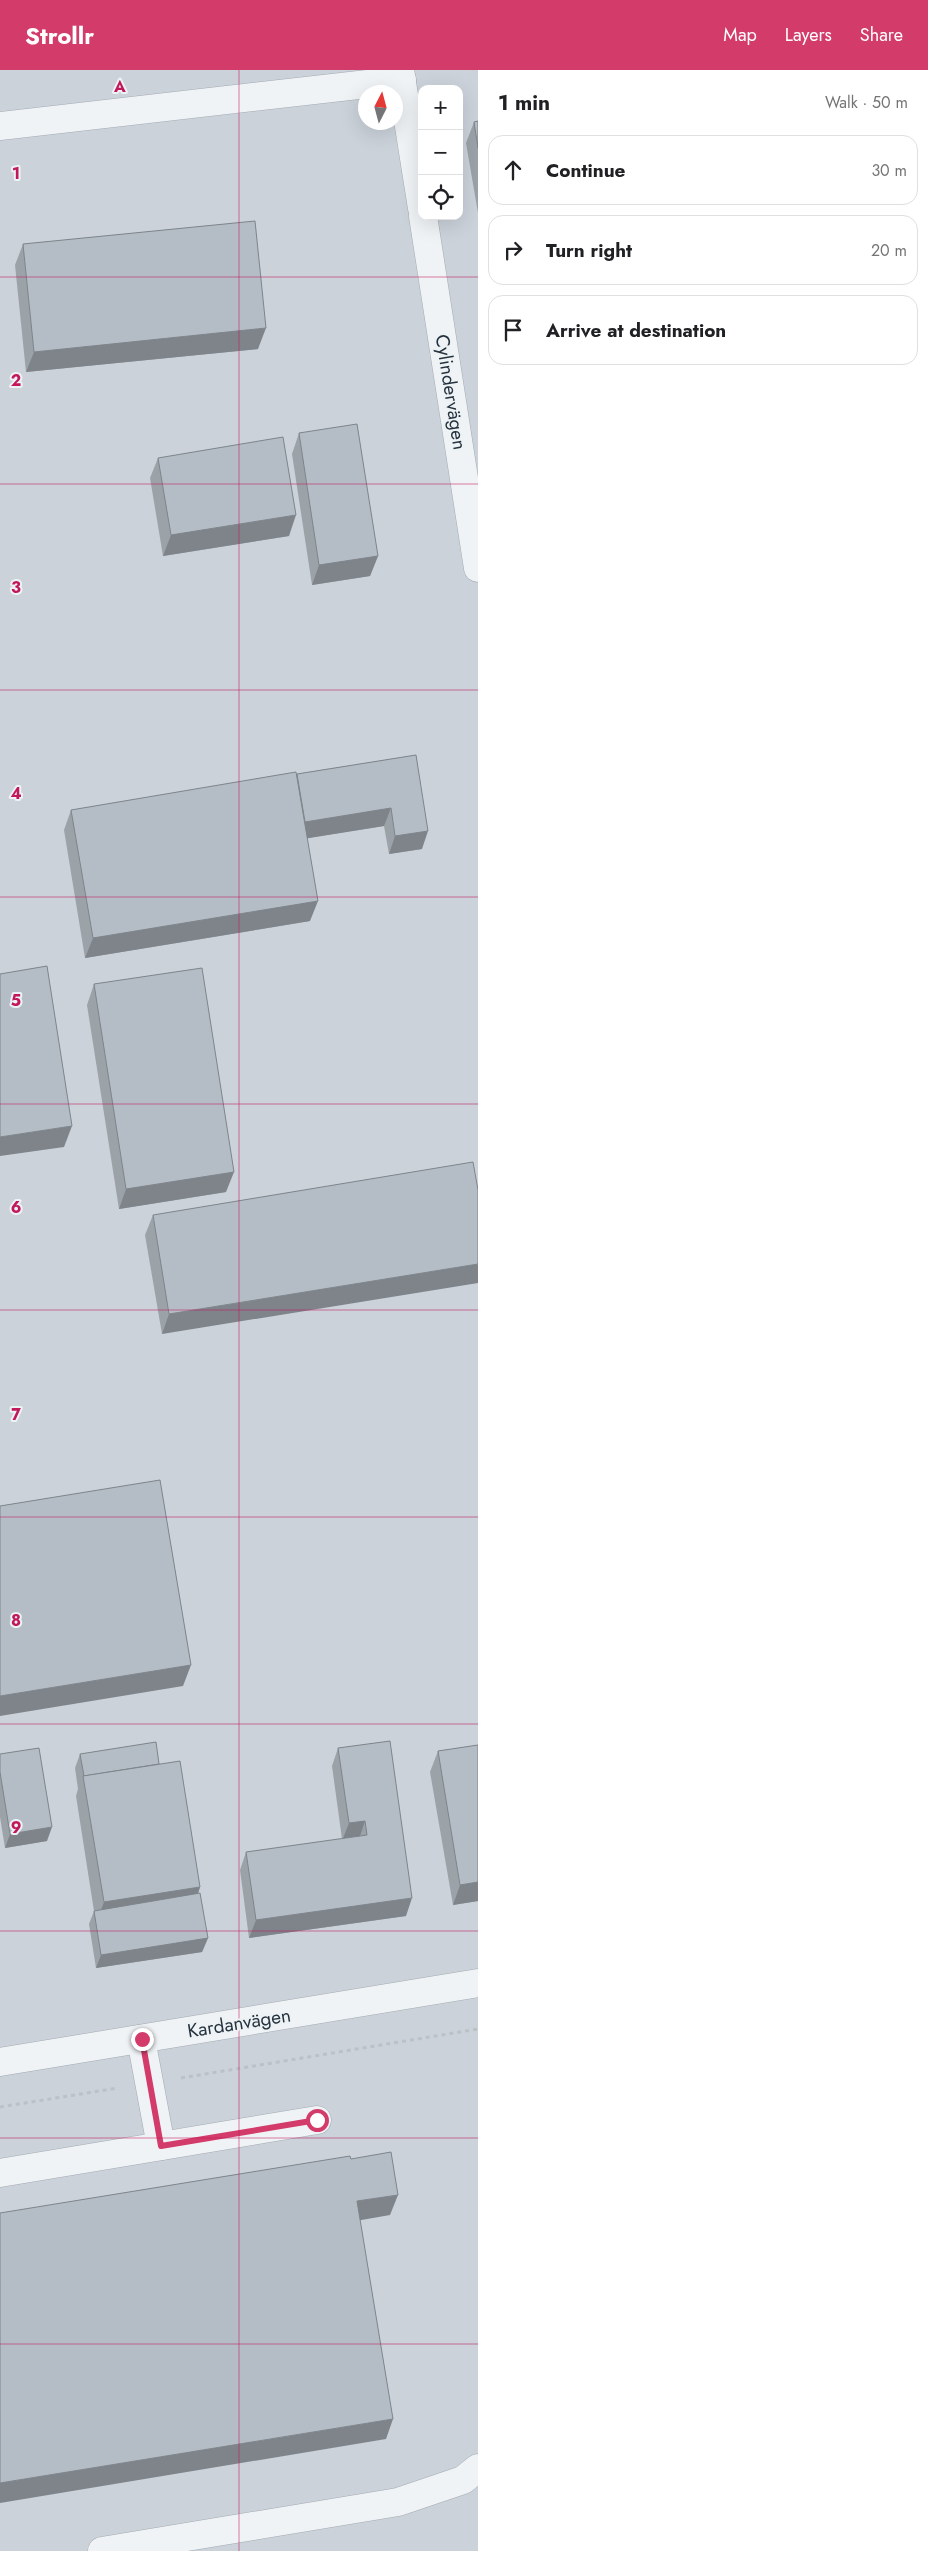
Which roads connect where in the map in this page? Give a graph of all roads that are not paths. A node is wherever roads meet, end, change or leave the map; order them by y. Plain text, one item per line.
1 (401, 75) edge
2 (0, 126) edge
3 (418, 183) edge
4 (424, 220) edge
5 (478, 568) edge
6 (478, 1983) edge
7 (142, 2039) junction
8 (0, 2062) edge
9 (317, 2120) dead end
10 (161, 2146) junction
11 (0, 2172) edge
12 (478, 2468) edge
13 (102, 2551) edge

1 - 2 street
1 - 3 street
4 - 5 street, Cylindervägen
6 - 7 street, Kardanvägen
7 - 8 street, Kardanvägen
7 - 10 street
9 - 10 street
10 - 11 street
12 - 13 street

